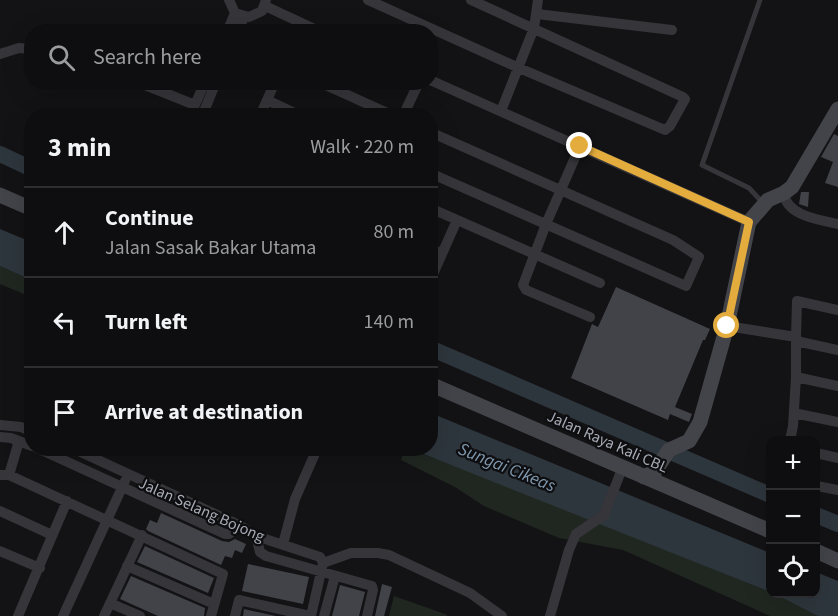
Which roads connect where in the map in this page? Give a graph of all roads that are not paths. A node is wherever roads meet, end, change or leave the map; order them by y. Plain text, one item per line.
1 (229, 0) edge
2 (368, 0) edge
3 (471, 0) edge
4 (538, 0) edge
5 (760, 0) edge
6 (265, 3) edge
7 (537, 14) junction
8 (240, 15) junction
9 (233, 24) edge
10 (239, 24) edge
11 (306, 24) edge
12 (421, 24) edge
13 (534, 28) junction
14 (672, 30) dead end
15 (438, 32) edge
16 (24, 48) edge
17 (0, 54) edge
18 (519, 68) junction
19 (438, 83) edge
20 (154, 90) edge
21 (201, 90) edge
22 (213, 90) edge
23 (271, 90) edge
24 (337, 90) edge
25 (415, 90) edge
26 (267, 100) junction
27 (188, 108) edge
28 (193, 108) edge
29 (205, 108) edge
30 (264, 108) edge
31 (284, 108) edge
32 (376, 108) edge
33 (407, 108) edge
34 (838, 109) edge
35 (501, 111) junction
36 (438, 135) edge
37 (580, 146) junction
38 (438, 176) edge
39 (561, 189) junction
40 (0, 195) edge
41 (776, 197) junction
42 (24, 205) edge
43 (438, 212) edge
44 (457, 220) junction
45 (749, 222) junction
46 (546, 224) junction
47 (838, 224) edge
48 (438, 252) edge
49 (442, 254) junction
50 (535, 254) junction
51 (438, 263) edge
52 (600, 283) dead end
53 (838, 309) edge
54 (590, 316) dead end
55 (727, 326) junction
56 (796, 339) junction
57 (838, 350) edge
58 (796, 377) junction
59 (838, 386) edge
60 (438, 388) edge
61 (794, 413) junction
62 (838, 422) edge
63 (0, 425) edge
64 (24, 428) edge
65 (791, 436) edge
66 (0, 437) edge
67 (19, 441) junction
68 (24, 443) edge
69 (820, 454) edge
70 (59, 456) edge
71 (85, 456) edge
72 (314, 456) edge
73 (838, 458) edge
74 (622, 471) junction
75 (4, 475) edge
76 (644, 477) junction
77 (125, 481) junction
78 (820, 487) edge
79 (838, 490) edge
80 (67, 501) junction
81 (0, 510) edge
82 (108, 520) junction
83 (766, 529) edge
84 (52, 535) junction
85 (142, 535) junction
86 (256, 536) junction
87 (283, 544) junction
88 (0, 551) edge
89 (820, 553) edge
90 (838, 561) edge
91 (127, 566) junction
92 (40, 568) junction
93 (327, 572) junction
94 (110, 603) junction
95 (214, 604) junction
96 (18, 616) edge
97 (63, 616) edge
98 (104, 616) edge
99 (140, 616) edge
100 (212, 616) edge
101 (235, 616) edge
102 (310, 616) edge
103 (324, 616) edge
104 (367, 616) edge
105 (502, 616) edge
106 (550, 616) edge

1 - 8 street
2 - 12 street
3 - 13 street
4 - 7 street
5 - 41 lane
6 - 8 street
6 - 11 street
7 - 13 street
7 - 14 street
8 - 9 street
8 - 10 street
13 - 18 street
13 - 18 street
15 - 18 street
16 - 17 street
18 - 35 street
19 - 35 street
20 - 27 street
21 - 28 street
22 - 29 street
23 - 26 street
24 - 32 street
25 - 33 street
26 - 30 street
26 - 31 street
34 - 41 main road
35 - 37 street
36 - 39 street
37 - 39 street
37 - 45 street
38 - 46 street
39 - 46 street
39 - 46 street
40 - 42 main road
41 - 45 main road
41 - 47 street
43 - 44 street
44 - 49 street
44 - 50 street
45 - 55 main road
46 - 50 street
48 - 49 street
49 - 51 street
50 - 52 street
50 - 54 street
53 - 56 street
55 - 56 street
55 - 76 main road
56 - 57 street
56 - 58 street
58 - 59 street
58 - 61 street
60 - 74 main road, Jalan Raya Kali CBL
61 - 62 street
61 - 65 street
63 - 64 street
66 - 67 street
67 - 68 street
67 - 75 street
69 - 73 street
70 - 77 street
71 - 77 street, Jalan Selang Bojong
72 - 87 street
74 - 76 main road, Jalan Raya Kali CBL
74 - 106 street
75 - 80 street
76 - 83 main road, Jalan Raya Kali CBL
77 - 82 street
77 - 86 street, Jalan Selang Bojong
78 - 79 street
80 - 82 street
80 - 84 street
81 - 84 street
82 - 85 street
82 - 97 street
84 - 92 street
85 - 91 street
85 - 95 street
86 - 87 street, Jalan Selang Bojong
86 - 93 street
87 - 93 street, Jalan Selang Bojong
88 - 92 street
89 - 90 main road
91 - 94 street
91 - 95 street
92 - 96 street
93 - 102 street
93 - 103 street
93 - 104 street
93 - 105 street
94 - 98 street
94 - 99 street
95 - 100 street
101 - 102 street

